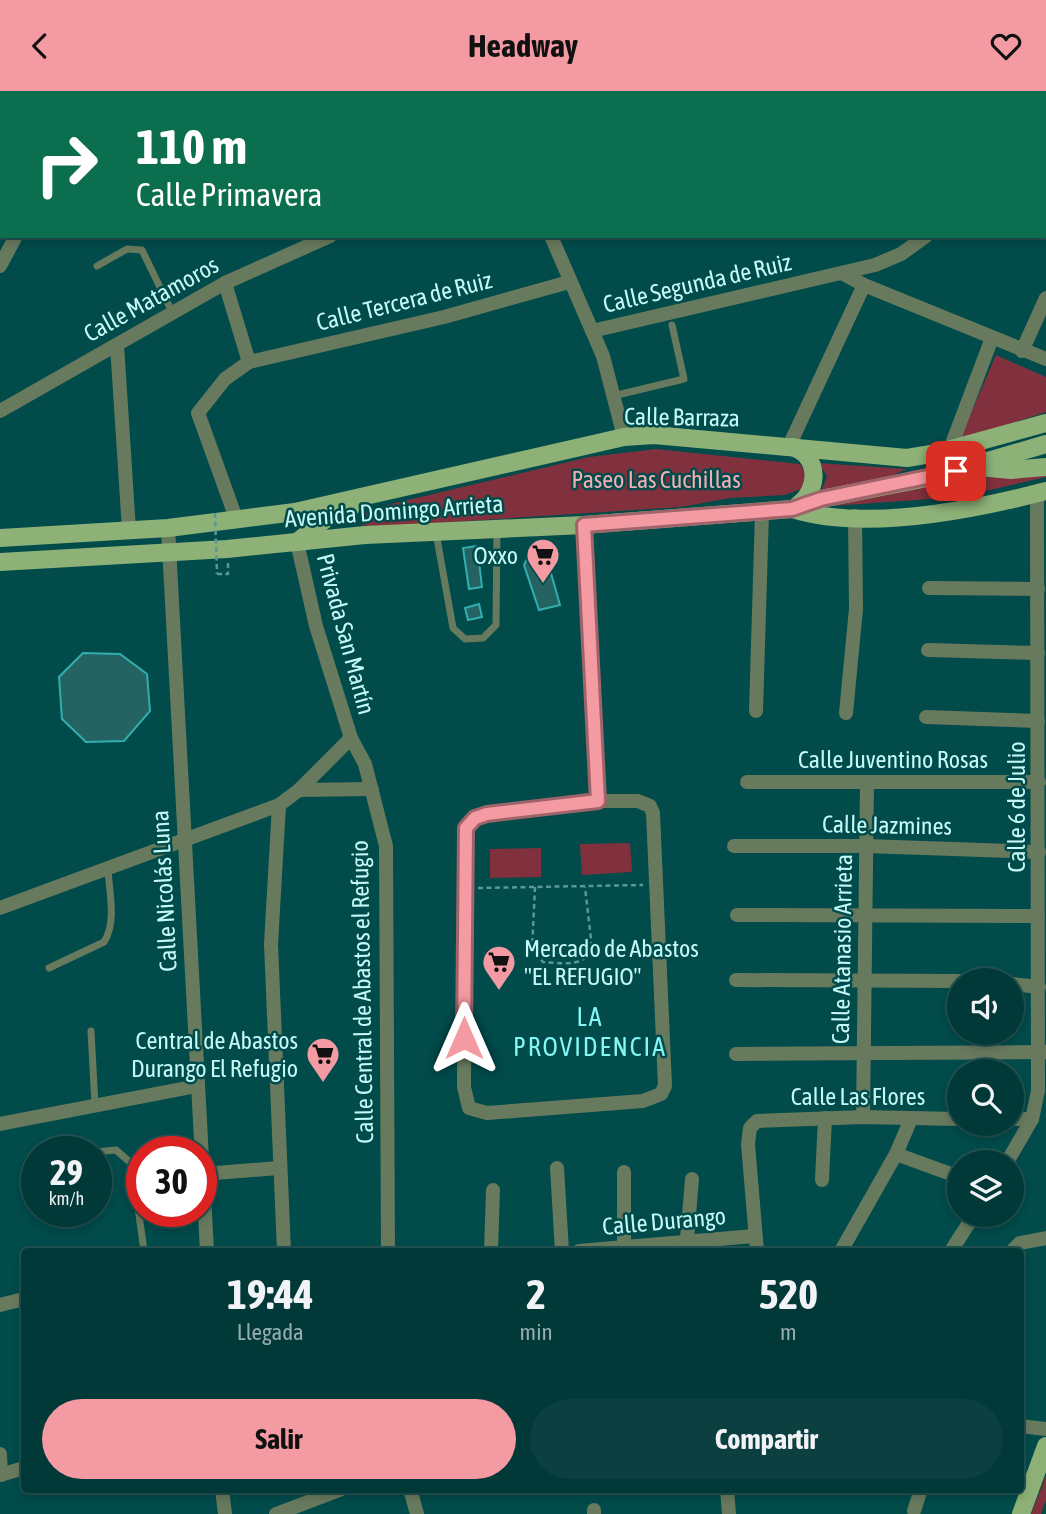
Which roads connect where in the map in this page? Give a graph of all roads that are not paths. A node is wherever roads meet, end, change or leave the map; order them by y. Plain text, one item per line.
1 (15, 238) edge
2 (552, 238) edge
3 (925, 238) edge
4 (308, 241) edge
5 (0, 266) edge
6 (97, 266) dead end
7 (842, 273) junction
8 (569, 282) junction
9 (225, 283) junction
10 (864, 285) junction
11 (1046, 298) edge
12 (172, 312) junction
13 (672, 325) dead end
14 (592, 331) junction
15 (992, 338) junction
16 (117, 345) junction
17 (1021, 351) junction
18 (1046, 359) edge
19 (249, 362) junction
20 (613, 396) junction
21 (0, 411) edge
22 (1046, 423) edge
23 (624, 437) junction
24 (1046, 444) edge
25 (789, 446) junction
26 (950, 449) junction
27 (907, 458) junction
28 (974, 466) junction
29 (1046, 467) edge
30 (1042, 492) edge
31 (357, 503) junction
32 (792, 509) junction
33 (762, 512) junction
34 (855, 516) junction
35 (237, 521) junction
36 (584, 525) junction
37 (497, 527) junction
38 (168, 529) junction
39 (129, 530) junction
40 (436, 531) junction
41 (365, 535) junction
42 (0, 538) edge
43 (298, 542) junction
44 (169, 553) junction
45 (0, 562) edge
46 (929, 589) dead end
47 (1038, 589) junction
48 (928, 650) dead end
49 (1038, 653) junction
50 (756, 711) dead end
51 (846, 713) dead end
52 (926, 716) dead end
53 (1038, 721) junction
54 (351, 738) junction
55 (747, 782) dead end
56 (867, 782) junction
57 (1039, 782) junction
58 (372, 789) junction
59 (299, 790) junction
60 (598, 801) junction
61 (279, 805) junction
62 (184, 838) junction
63 (734, 846) dead end
64 (866, 846) junction
65 (1039, 852) junction
66 (108, 868) junction
67 (0, 908) edge
68 (864, 914) junction
69 (737, 915) dead end
70 (1038, 916) junction
71 (49, 968) dead end
72 (736, 980) dead end
73 (865, 981) junction
74 (947, 981) edge
75 (1024, 986) edge
76 (1038, 987) junction
77 (91, 1031) dead end
78 (864, 1052) junction
79 (1042, 1052) edge
80 (736, 1054) dead end
81 (197, 1086) junction
82 (95, 1106) junction
83 (863, 1117) junction
84 (825, 1118) junction
85 (911, 1119) junction
86 (947, 1119) edge
87 (1024, 1119) edge
88 (1032, 1119) junction
89 (0, 1124) edge
90 (200, 1136) edge
91 (112, 1150) edge
92 (1014, 1150) edge
93 (896, 1154) junction
94 (278, 1168) junction
95 (557, 1168) dead end
96 (624, 1172) dead end
97 (217, 1173) edge
98 (947, 1173) edge
99 (692, 1179) dead end
100 (822, 1180) dead end
101 (493, 1190) dead end
102 (206, 1227) edge
103 (966, 1227) edge
104 (754, 1236) junction
105 (1046, 1238) edge
106 (686, 1246) edge
107 (144, 1248) edge
108 (207, 1248) edge
109 (284, 1248) edge
110 (388, 1248) edge
111 (491, 1248) edge
112 (562, 1248) edge
113 (624, 1248) edge
114 (645, 1248) edge
115 (756, 1248) edge
116 (843, 1248) edge
117 (953, 1248) edge
118 (1015, 1248) edge
119 (21, 1300) edge
120 (0, 1305) edge
121 (1024, 1426) edge
122 (1046, 1429) edge
123 (1046, 1446) edge
124 (0, 1454) edge
125 (21, 1469) edge
126 (0, 1475) edge
127 (222, 1493) edge
128 (331, 1493) edge
129 (411, 1493) edge
130 (727, 1493) edge
131 (920, 1493) edge
132 (914, 1511) dead end
133 (225, 1514) edge
134 (275, 1514) edge
135 (416, 1514) edge
136 (729, 1514) edge
137 (1021, 1514) edge

1 - 5 street
2 - 8 street
3 - 7 street, Calle Segunda de Ruiz
4 - 9 street, Calle Matamoros
6 - 12 lane
7 - 10 street
7 - 14 street, Calle Segunda de Ruiz
8 - 14 street
8 - 19 street, Calle Tercera de Ruiz
9 - 12 street, Calle Matamoros
9 - 19 street
10 - 15 street
10 - 25 street
11 - 17 street
12 - 16 street, Calle Matamoros
13 - 20 lane
14 - 20 street
15 - 17 street
15 - 26 street
16 - 21 street, Calle Matamoros
16 - 39 street
17 - 18 street
19 - 35 street
20 - 23 street
22 - 26 main road, Calle Barraza
23 - 25 main road, Calle Barraza
23 - 31 main road, Calle Barraza
24 - 28 main road
25 - 27 main road, Calle Barraza
25 - 32 main road
26 - 27 main road, Calle Barraza
27 - 28 main road
28 - 29 main road
28 - 32 main road
30 - 34 main road
30 - 47 street, Calle 6 de Julio
31 - 35 main road, Calle Barraza
31 - 41 main road
31 - 43 main road
32 - 33 main road, Avenida Domingo Arrieta
32 - 34 main road
33 - 36 main road, Avenida Domingo Arrieta
33 - 50 street
34 - 51 street
35 - 38 main road, Calle Barraza
36 - 37 main road, Avenida Domingo Arrieta
36 - 60 street
37 - 40 main road, Avenida Domingo Arrieta
37 - 40 lane
38 - 39 main road, Calle Barraza
38 - 44 street, Calle Nicolás Luna
39 - 42 main road, Calle Barraza
40 - 41 main road, Avenida Domingo Arrieta
41 - 43 main road, Avenida Domingo Arrieta
43 - 44 main road, Avenida Domingo Arrieta
43 - 54 street, Privada San Martín
44 - 45 main road, Avenida Domingo Arrieta
44 - 62 street, Calle Nicolás Luna
46 - 47 street
47 - 49 street, Calle 6 de Julio
48 - 49 street
49 - 53 street, Calle 6 de Julio
52 - 53 street
53 - 57 street, Calle 6 de Julio
54 - 58 street, Calle Central de Abastos el Refugio
54 - 59 street
55 - 56 street, Calle Juventino Rosas
56 - 57 street, Calle Juventino Rosas
56 - 64 street, Calle Atanasio Arrieta
57 - 65 street, Calle 6 de Julio
58 - 59 street
58 - 110 street, Calle Central de Abastos el Refugio
59 - 61 street
60 - 60 street
61 - 62 street
61 - 94 street
62 - 66 street
62 - 81 street, Calle Nicolás Luna
63 - 64 street, Calle Jazmines
64 - 65 street, Calle Jazmines
64 - 68 street, Calle Atanasio Arrieta
65 - 70 street, Calle 6 de Julio
66 - 67 street
66 - 71 lane
68 - 69 street
68 - 70 street
68 - 73 street, Calle Atanasio Arrieta
70 - 76 street, Calle 6 de Julio
72 - 73 street
73 - 74 street
73 - 78 street, Calle Atanasio Arrieta
75 - 76 street
76 - 79 street, Calle 6 de Julio
77 - 82 lane
78 - 79 street
78 - 80 street
78 - 83 street, Calle Atanasio Arrieta
79 - 88 street, Calle 6 de Julio
81 - 82 street
81 - 90 street, Calle Nicolás Luna
82 - 89 street
83 - 84 street, Calle Las Flores
83 - 85 street, Calle Las Flores
84 - 100 street
84 - 104 street, Calle Las Flores
85 - 86 street, Calle Las Flores
85 - 93 street
87 - 88 street
88 - 92 street
91 - 107 lane
93 - 98 street
93 - 116 street
94 - 97 street
94 - 109 street
95 - 112 street
96 - 113 street
99 - 106 street
101 - 111 street
102 - 108 street, Calle Nicolás Luna
103 - 117 street
104 - 106 street, Calle Durango
104 - 115 street
105 - 118 street
106 - 114 street, Calle Durango
119 - 120 street
121 - 122 street
123 - 137 main road
124 - 126 street
125 - 126 street
127 - 133 street
128 - 134 street
129 - 135 street
130 - 136 street
131 - 132 street

